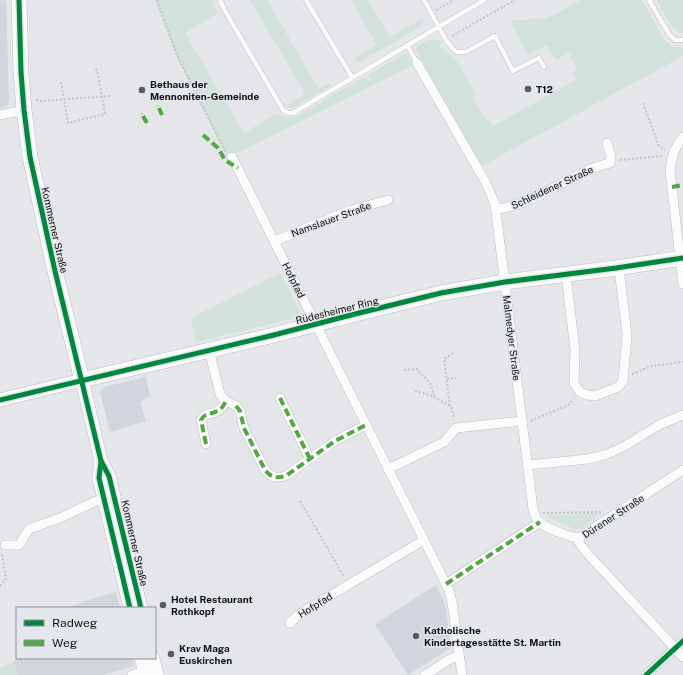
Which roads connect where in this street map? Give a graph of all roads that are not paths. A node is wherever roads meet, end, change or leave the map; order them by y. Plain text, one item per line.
1 (19, 0) edge
2 (220, 0) edge
3 (306, 0) edge
4 (424, 0) edge
5 (484, 0) edge
6 (649, 0) edge
7 (439, 26) junction
8 (683, 40) edge
9 (407, 45) junction
10 (417, 63) joint
11 (544, 67) dead end
12 (352, 77) junction
13 (23, 103) junction
14 (0, 116) edge
15 (683, 137) edge
16 (607, 143) dead end
17 (232, 157) road end
18 (388, 200) dead end
19 (496, 209) junction
20 (275, 241) junction
21 (682, 258) edge
22 (619, 268) junction
23 (566, 275) junction
24 (505, 282) junction
25 (683, 284) edge
26 (316, 324) junction
27 (209, 350) junction
28 (82, 380) junction
29 (280, 398) dead end
30 (0, 400) edge
31 (226, 401) junction
32 (683, 415) edge
33 (522, 421) junction
34 (366, 425) junction
35 (206, 444) dead end
36 (310, 459) junction
37 (528, 465) junction
38 (388, 469) junction
39 (683, 470) edge
40 (109, 497) junction
41 (534, 514) joint
42 (540, 522) junction
43 (576, 538) junction
44 (424, 540) junction
45 (3, 549) road end
46 (446, 584) junction
47 (130, 607) edge
48 (141, 607) edge
49 (290, 622) dead end
50 (683, 641) edge
51 (675, 648) junction
52 (460, 656) junction
53 (683, 657) edge
54 (142, 659) edge
55 (148, 670) edge
56 (425, 675) edge
57 (462, 675) edge
58 (646, 675) edge

1 - 13 main road, Kommerner Straße
2 - 12 lane
3 - 12 lane
4 - 7 lane
5 - 7 lane
6 - 8 lane
7 - 9 lane
7 - 11 lane
9 - 10 lane
9 - 12 lane
10 - 19 street, Malmedyer Straße
13 - 14 street
13 - 28 main road, Kommerner Straße
15 - 21 street
16 - 19 street, Schleidener Straße
17 - 20 street, Hofpfad
18 - 20 street, Namslauer Straße
19 - 24 street, Malmedyer Straße
20 - 26 street, Hofpfad
21 - 22 main road, Rüdesheimer Ring
21 - 25 street
22 - 23 main road, Rüdesheimer Ring
22 - 23 street
23 - 24 main road, Rüdesheimer Ring
24 - 26 main road, Rüdesheimer Ring
24 - 33 street, Malmedyer Straße
26 - 27 main road, Rüdesheimer Ring
26 - 34 street, Hofpfad
27 - 28 main road, Rüdesheimer Ring
27 - 31 street
28 - 30 street, Rüdesheimer Ring
28 - 40 street, Kommerner Straße
29 - 36 street
31 - 35 street
31 - 36 street
32 - 37 street
33 - 37 street, Malmedyer Straße
33 - 38 street
34 - 36 street
34 - 38 street, Hofpfad
37 - 41 street, Malmedyer Straße
38 - 44 street, Hofpfad
39 - 43 street, Dürener Straße
40 - 45 street
40 - 47 street, Kommerner Straße
40 - 48 street, Kommerner Straße
41 - 42 street, Dürener Straße
42 - 43 street, Dürener Straße
42 - 46 street
43 - 51 street
44 - 46 street, Hofpfad
44 - 49 street, Hofpfad
46 - 52 street, Hofpfad
50 - 51 street
51 - 53 street
51 - 58 street
52 - 56 street
52 - 57 street, Hofpfad
54 - 55 street

